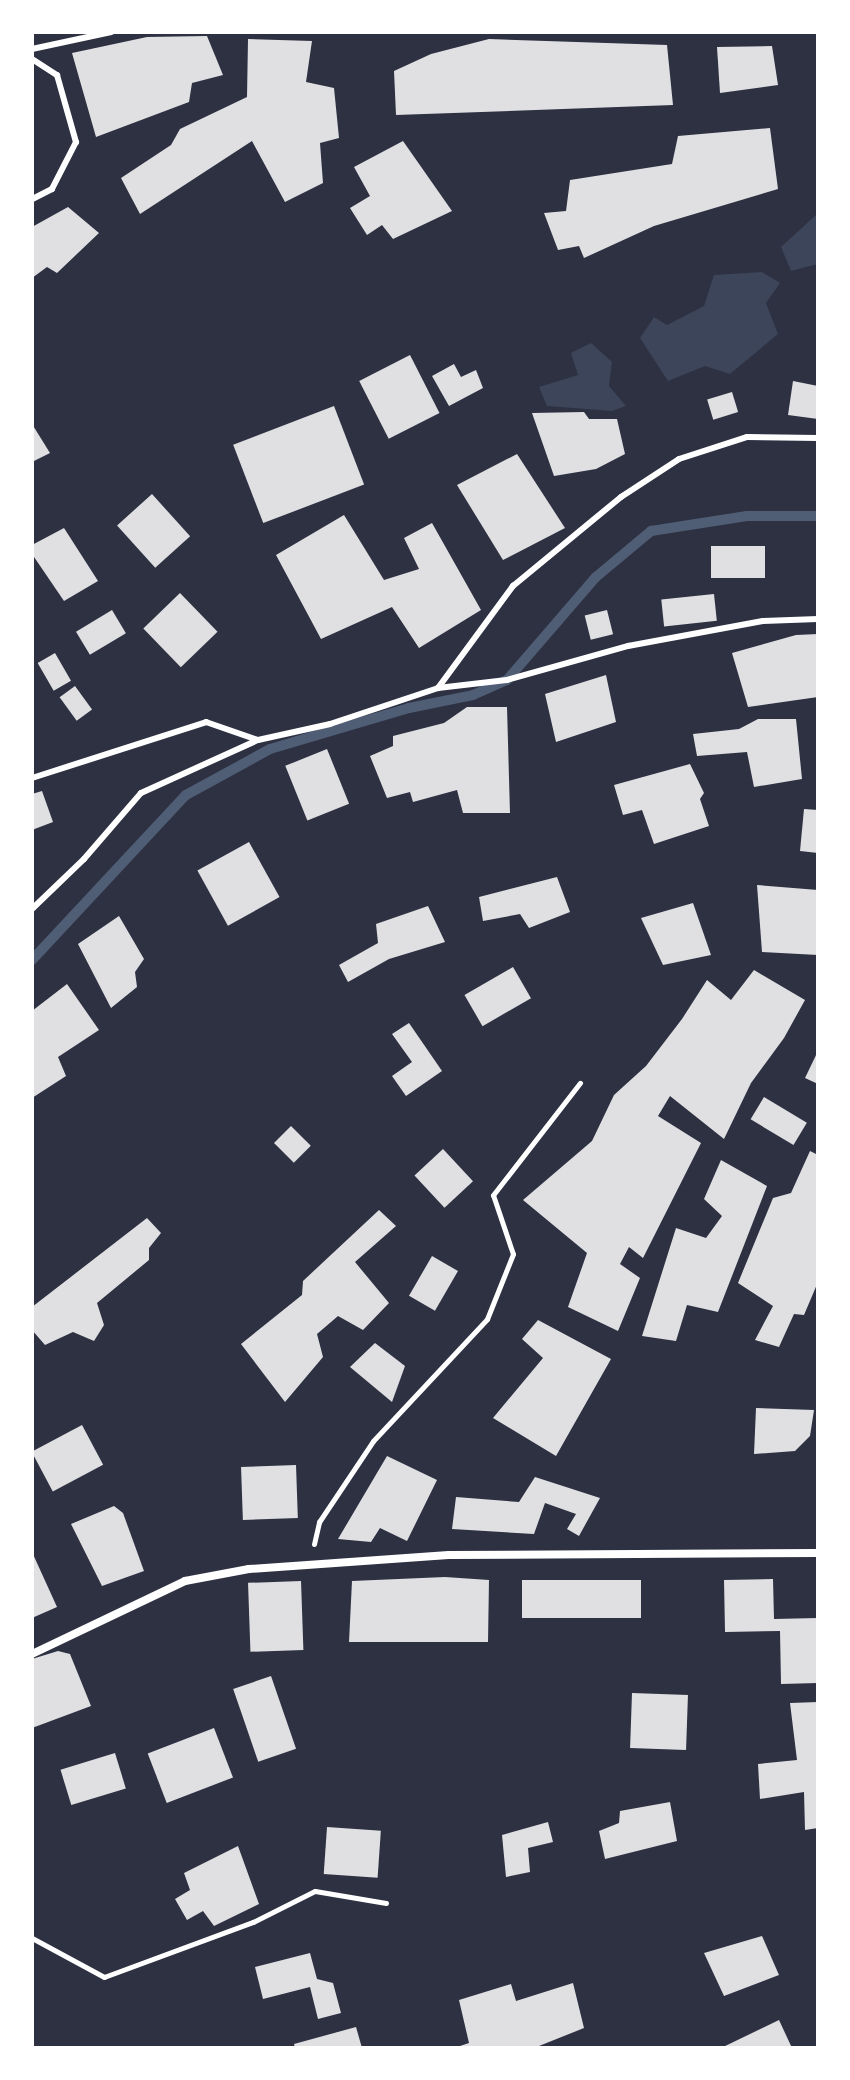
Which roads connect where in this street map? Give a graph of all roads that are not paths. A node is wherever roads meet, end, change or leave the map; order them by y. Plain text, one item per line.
1 (111, 32) edge
2 (32, 49) edge
3 (32, 59) edge
4 (32, 199) edge
5 (818, 438) edge
6 (818, 619) edge
7 (438, 688) junction
8 (258, 740) junction
9 (32, 778) edge
10 (32, 909) edge
11 (818, 1553) edge
12 (32, 1654) edge

1 - 2 lane
3 - 4 lane
5 - 7 lane
6 - 7 lane
7 - 8 lane
8 - 9 lane
8 - 10 lane
11 - 12 street

